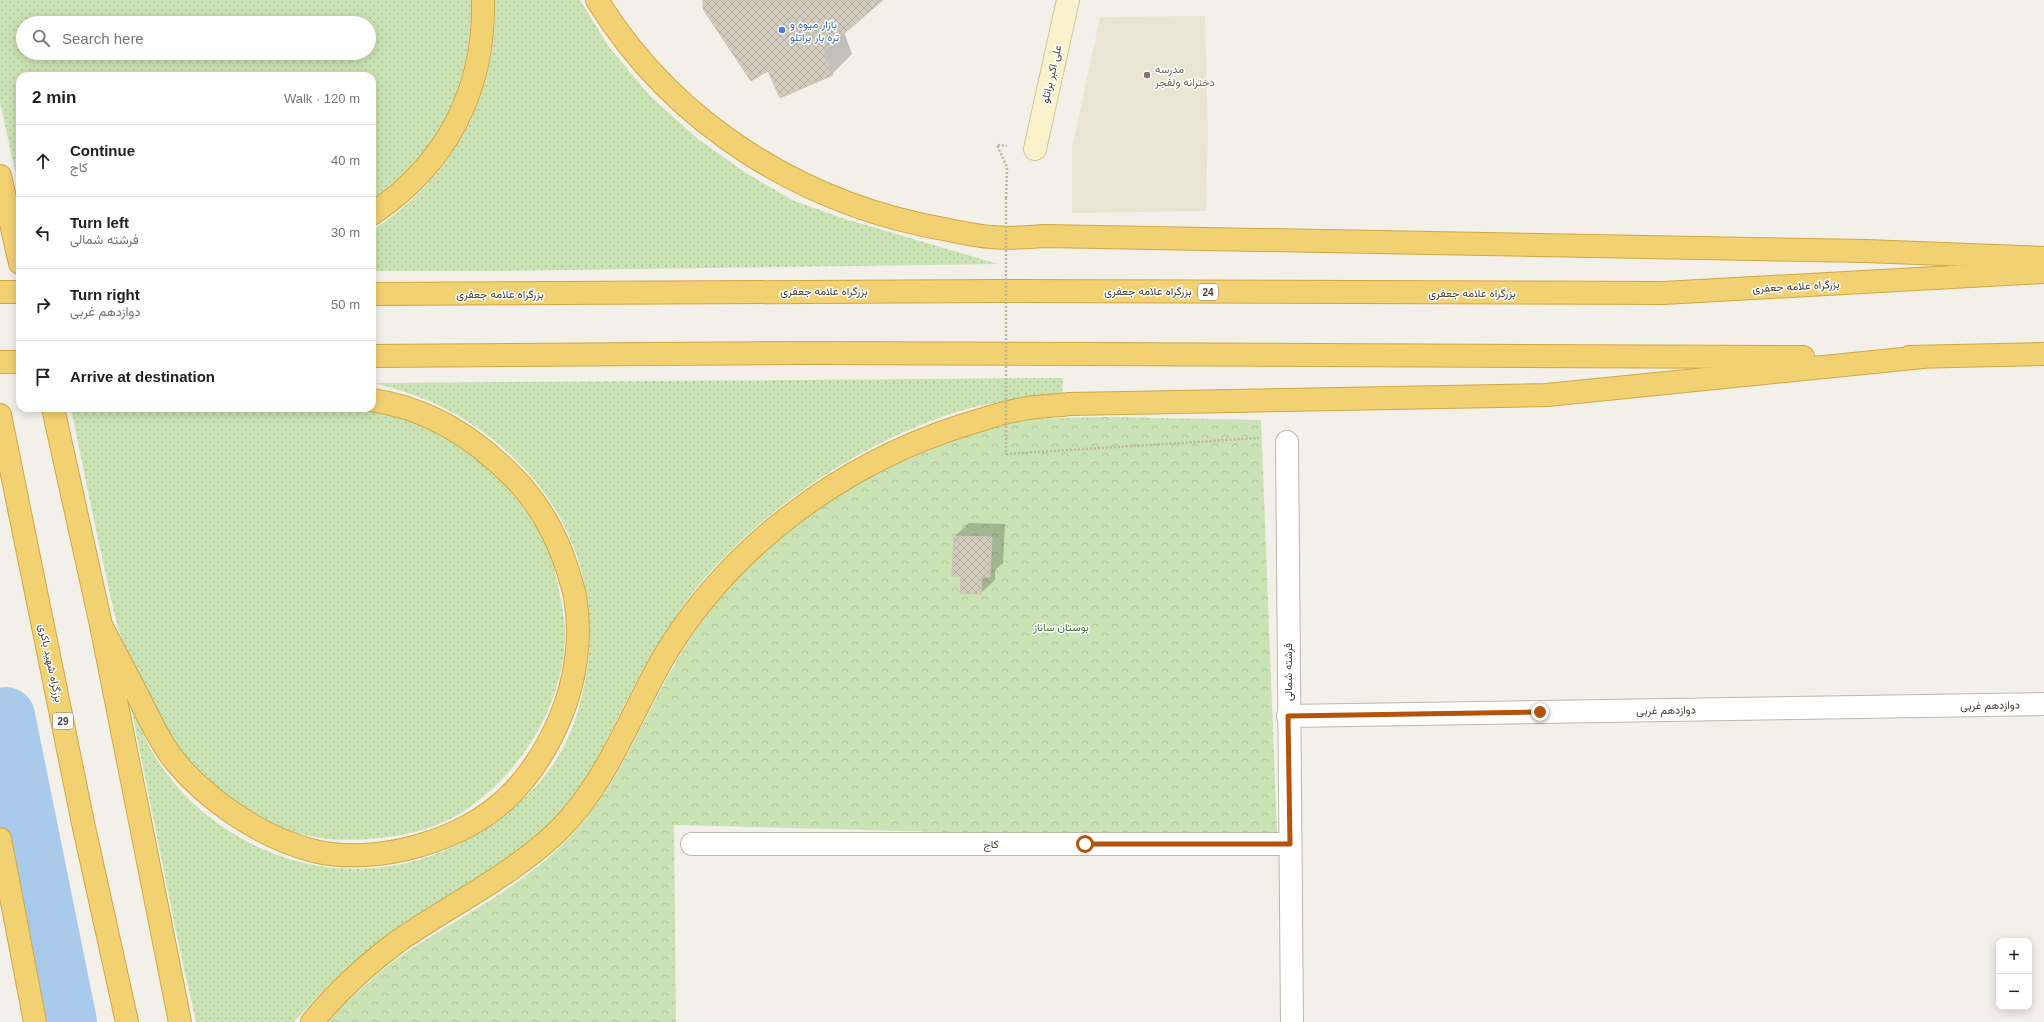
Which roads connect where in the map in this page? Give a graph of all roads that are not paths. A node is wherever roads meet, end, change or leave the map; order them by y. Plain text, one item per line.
1 (483, 0) edge
2 (597, 0) edge
3 (1068, 0) edge
4 (1035, 149) dead end
5 (0, 176) edge
6 (376, 211) edge
7 (16, 246) edge
8 (2044, 258) edge
9 (2044, 272) edge
10 (0, 292) edge
11 (16, 292) edge
12 (376, 294) edge
13 (2044, 354) edge
14 (376, 356) edge
15 (1924, 357) junction
16 (0, 362) edge
17 (16, 362) edge
18 (376, 400) edge
19 (54, 412) edge
20 (1, 418) edge
21 (1287, 442) dead end
22 (101, 625) junction
23 (2044, 704) edge
24 (1288, 716) junction
25 (0, 839) edge
26 (692, 844) dead end
27 (1290, 844) junction
28 (35, 1022) edge
29 (127, 1022) edge
30 (180, 1022) edge
31 (312, 1022) edge
32 (1292, 1022) edge

1 - 6 highway
2 - 8 highway
3 - 4 street, علی اکبر براتلو
5 - 7 highway
9 - 12 highway, بزرگراه علامه جعفری / 24
10 - 11 highway
13 - 15 highway
14 - 15 highway
15 - 31 highway
16 - 17 highway
18 - 22 highway
19 - 22 highway
20 - 29 highway, بزرگراه شهید باکری / 29
21 - 24 street, فرشته شمالی
22 - 30 highway
23 - 24 street, دوازدهم غربی
24 - 27 street, فرشته شمالی
25 - 28 highway
26 - 27 street, کاج
27 - 32 street, فرشته شمالی

